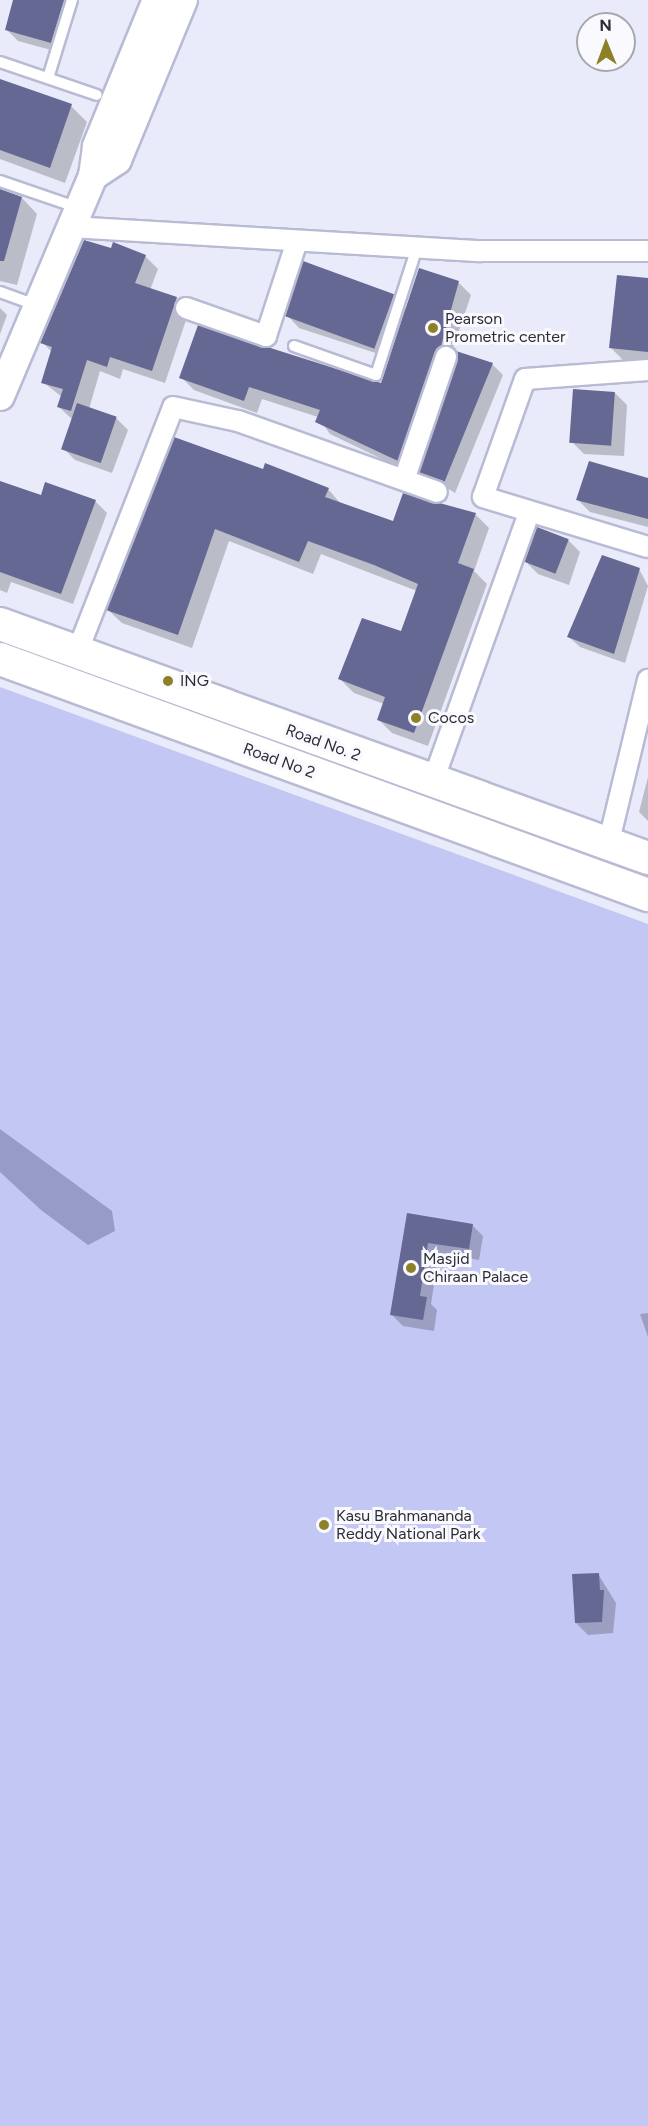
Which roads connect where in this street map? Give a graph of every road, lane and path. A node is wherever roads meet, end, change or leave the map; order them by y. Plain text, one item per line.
1 (72, 0) edge
2 (157, 0) edge
3 (183, 0) edge
4 (0, 62) edge
5 (48, 78) junction
6 (97, 95) dead end
7 (93, 176) junction
8 (0, 182) edge
9 (75, 218) junction
10 (297, 241) junction
11 (417, 247) junction
12 (648, 251) edge
13 (0, 292) edge
14 (38, 305) junction
15 (186, 308) dead end
16 (294, 346) dead end
17 (446, 357) dead end
18 (648, 370) edge
19 (0, 396) edge
20 (405, 477) junction
21 (437, 492) dead end
22 (529, 513) junction
23 (648, 547) edge
24 (0, 624) edge
25 (76, 655) junction
26 (0, 659) edge
27 (648, 680) edge
28 (433, 782) junction
29 (608, 845) junction
30 (648, 858) edge
31 (648, 895) edge

1 - 5 lane
2 - 7 main road
3 - 7 main road
4 - 5 lane
5 - 6 lane
7 - 9 main road
8 - 9 lane
9 - 10 street
9 - 14 main road
10 - 11 street
10 - 15 street
11 - 12 street
11 - 16 lane
13 - 14 lane
14 - 19 main road
17 - 20 street
18 - 22 street
20 - 21 street
20 - 25 street
22 - 23 street
22 - 28 street
24 - 25 main road, Road No. 2
25 - 28 main road, Road No. 2
26 - 31 main road, Road No 2
27 - 29 street
28 - 29 main road, Road No. 2
29 - 30 main road, Road No. 2

